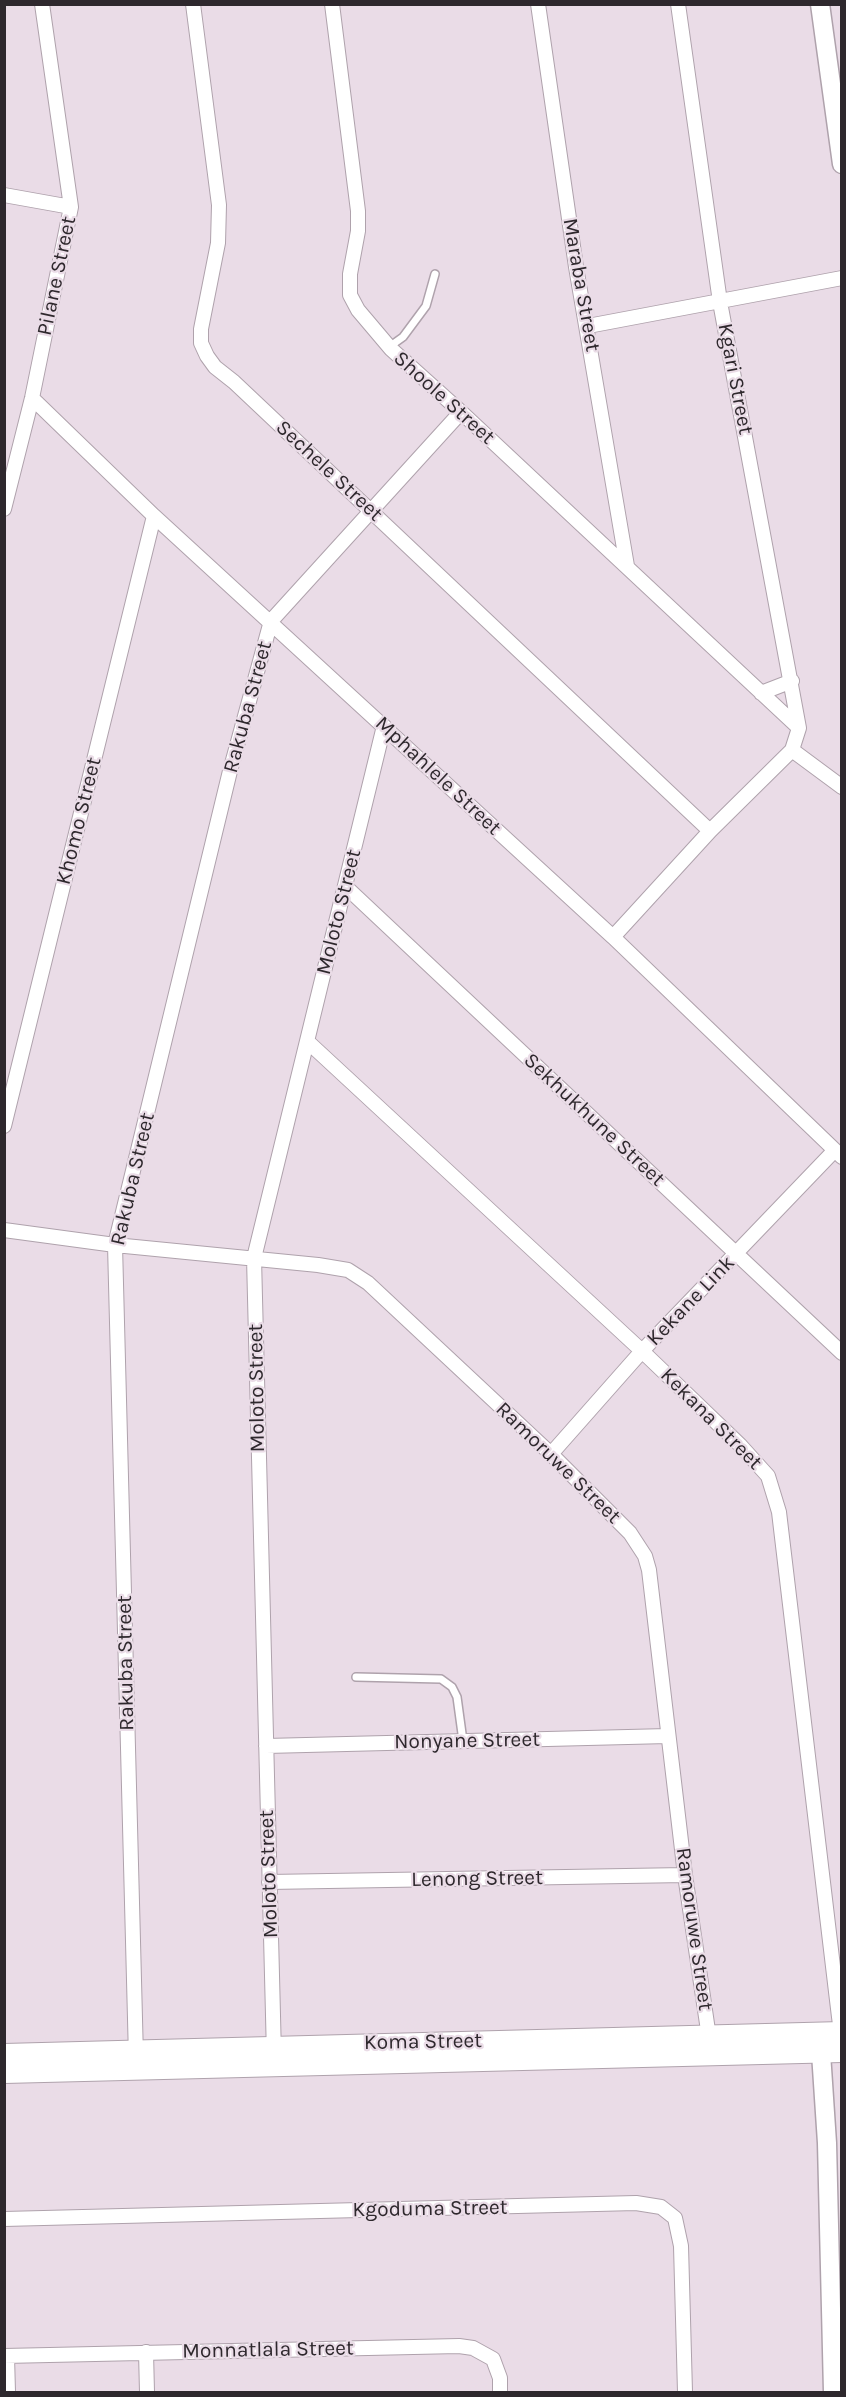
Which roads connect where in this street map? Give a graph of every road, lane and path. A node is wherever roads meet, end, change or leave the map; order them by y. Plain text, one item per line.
1 (42, 4) edge
2 (193, 4) edge
3 (332, 4) edge
4 (538, 4) edge
5 (678, 4) edge
6 (820, 4) edge
7 (842, 164) edge
8 (4, 195) edge
9 (71, 207) junction
10 (435, 274) dead end
11 (842, 278) edge
12 (720, 302) junction
13 (588, 327) junction
14 (389, 347) junction
15 (32, 398) junction
16 (461, 412) junction
17 (4, 509) edge
18 (371, 511) junction
19 (154, 516) junction
20 (627, 566) junction
21 (271, 621) junction
22 (792, 681) junction
23 (761, 693) junction
24 (384, 726) junction
25 (799, 728) junction
26 (792, 750) junction
27 (842, 787) edge
28 (710, 831) junction
29 (346, 887) junction
30 (613, 937) junction
31 (307, 1041) junction
32 (4, 1126) edge
33 (838, 1154) edge
34 (4, 1230) edge
35 (115, 1245) junction
36 (736, 1255) junction
37 (254, 1258) junction
38 (642, 1351) junction
39 (842, 1353) edge
40 (551, 1454) junction
41 (356, 1677) dead end
42 (668, 1736) junction
43 (463, 1741) junction
44 (266, 1746) junction
45 (685, 1875) junction
46 (269, 1882) junction
47 (709, 2036) junction
48 (835, 2043) edge
49 (136, 2049) junction
50 (4, 2054) edge
51 (274, 2055) junction
52 (712, 2055) junction
53 (136, 2070) junction
54 (4, 2073) edge
55 (834, 2143) edge
56 (4, 2219) edge
57 (146, 2352) junction
58 (6, 2356) edge
59 (8, 2392) edge
60 (147, 2392) edge
61 (500, 2392) edge
62 (685, 2392) edge
63 (833, 2392) edge

1 - 9 street, Pilane Street
2 - 18 street, Sechele Street
3 - 14 street, Shoole Street
4 - 13 street, Maraba Street
5 - 12 street, Kgari Street
6 - 7 street
8 - 9 street
9 - 15 street, Pilane Street
10 - 14 lane
11 - 12 street
12 - 13 street
12 - 22 street, Kgari Street
13 - 20 street, Maraba Street
14 - 16 street, Shoole Street
15 - 17 street, Pilane Street
15 - 19 street, Mphahlele Street
16 - 18 street, Rakuba Street
16 - 20 street, Shoole Street
18 - 21 street, Rakuba Street
18 - 28 street, Sechele Street
19 - 21 street, Mphahlele Street
19 - 32 street, Khomo Street
20 - 23 street, Shoole Street
21 - 24 street, Mphahlele Street
21 - 35 street, Rakuba Street
22 - 23 street
22 - 25 street, Kgari Street
23 - 25 street, Shoole Street
24 - 29 street, Moloto Street
24 - 30 street, Mphahlele Street
25 - 26 street, Kgari Street
26 - 27 street
26 - 28 street, Kgari Street
28 - 30 street, Kgari Street
29 - 31 street, Moloto Street
29 - 36 street, Sekhukhune Street
30 - 33 street, Mphahlele Street
31 - 37 street, Moloto Street
31 - 38 street, Kekana Street
33 - 36 street, Kekane Link
34 - 35 street, Ramoruwe Street
35 - 37 street, Ramoruwe Street
35 - 49 street, Rakuba Street
36 - 38 street, Kekane Link
36 - 39 street, Sekhukhune Street
37 - 40 street, Ramoruwe Street
37 - 44 street, Moloto Street
38 - 40 street, Kekane Link
38 - 48 street, Kekana Street
40 - 42 street, Ramoruwe Street
41 - 43 lane
42 - 43 street, Nonyane Street
42 - 45 street, Ramoruwe Street
43 - 44 street, Nonyane Street
44 - 46 street, Moloto Street
45 - 46 street, Lenong Street
45 - 47 street, Ramoruwe Street
46 - 51 street, Moloto Street
47 - 48 main road, Koma Street
47 - 51 main road, Koma Street
47 - 52 street, Ramoruwe Street
48 - 52 main road, Koma Street
48 - 55 street
49 - 50 main road, Koma Street
49 - 51 main road, Koma Street
49 - 53 street, Rakuba Street
51 - 52 main road, Koma Street
51 - 53 main road, Koma Street
53 - 54 main road, Koma Street
55 - 63 street
56 - 62 street, Kgoduma Street
57 - 58 street, Monnatlala Street
57 - 60 street
57 - 61 street, Monnatlala Street
58 - 59 street

